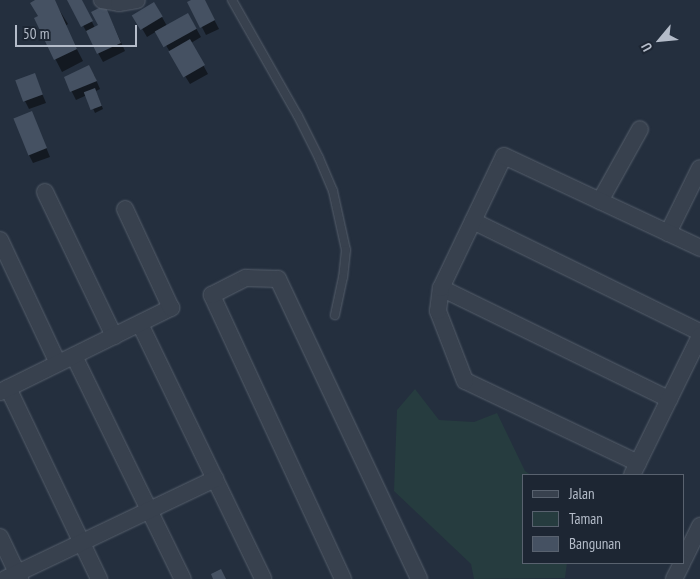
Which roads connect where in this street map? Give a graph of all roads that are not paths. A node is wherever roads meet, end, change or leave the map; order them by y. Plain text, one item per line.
1 (102, 0) edge
2 (137, 0) edge
3 (232, 0) edge
4 (640, 129) dead end
5 (700, 168) edge
6 (45, 192) dead end
7 (600, 201) junction
8 (125, 209) dead end
9 (473, 221) junction
10 (668, 233) junction
11 (0, 240) edge
12 (700, 248) edge
13 (441, 288) junction
14 (335, 315) dead end
15 (140, 324) junction
16 (700, 334) edge
17 (114, 336) junction
18 (74, 356) junction
19 (58, 363) junction
20 (4, 390) edge
21 (669, 399) junction
22 (635, 469) edge
23 (215, 480) junction
24 (150, 512) junction
25 (700, 526) edge
26 (0, 537) edge
27 (82, 544) junction
28 (685, 557) edge
29 (682, 564) edge
30 (14, 577) edge
31 (99, 579) edge
32 (182, 579) edge
33 (263, 579) edge
34 (343, 579) edge
35 (419, 579) edge
36 (674, 579) edge

1 - 2 street
3 - 14 lane
4 - 7 street
5 - 10 street
6 - 17 street
7 - 9 street
7 - 10 street
8 - 15 street
9 - 13 street
9 - 16 street
10 - 12 street
11 - 19 street
13 - 21 street
13 - 22 street
15 - 17 street
15 - 23 street
16 - 21 street
17 - 18 street
18 - 19 street
18 - 24 street
19 - 20 street
20 - 27 street
21 - 22 street
23 - 24 street
23 - 33 street
24 - 27 street
24 - 32 street
25 - 28 street
26 - 30 street
27 - 30 street
27 - 31 street
29 - 36 street
34 - 35 street

